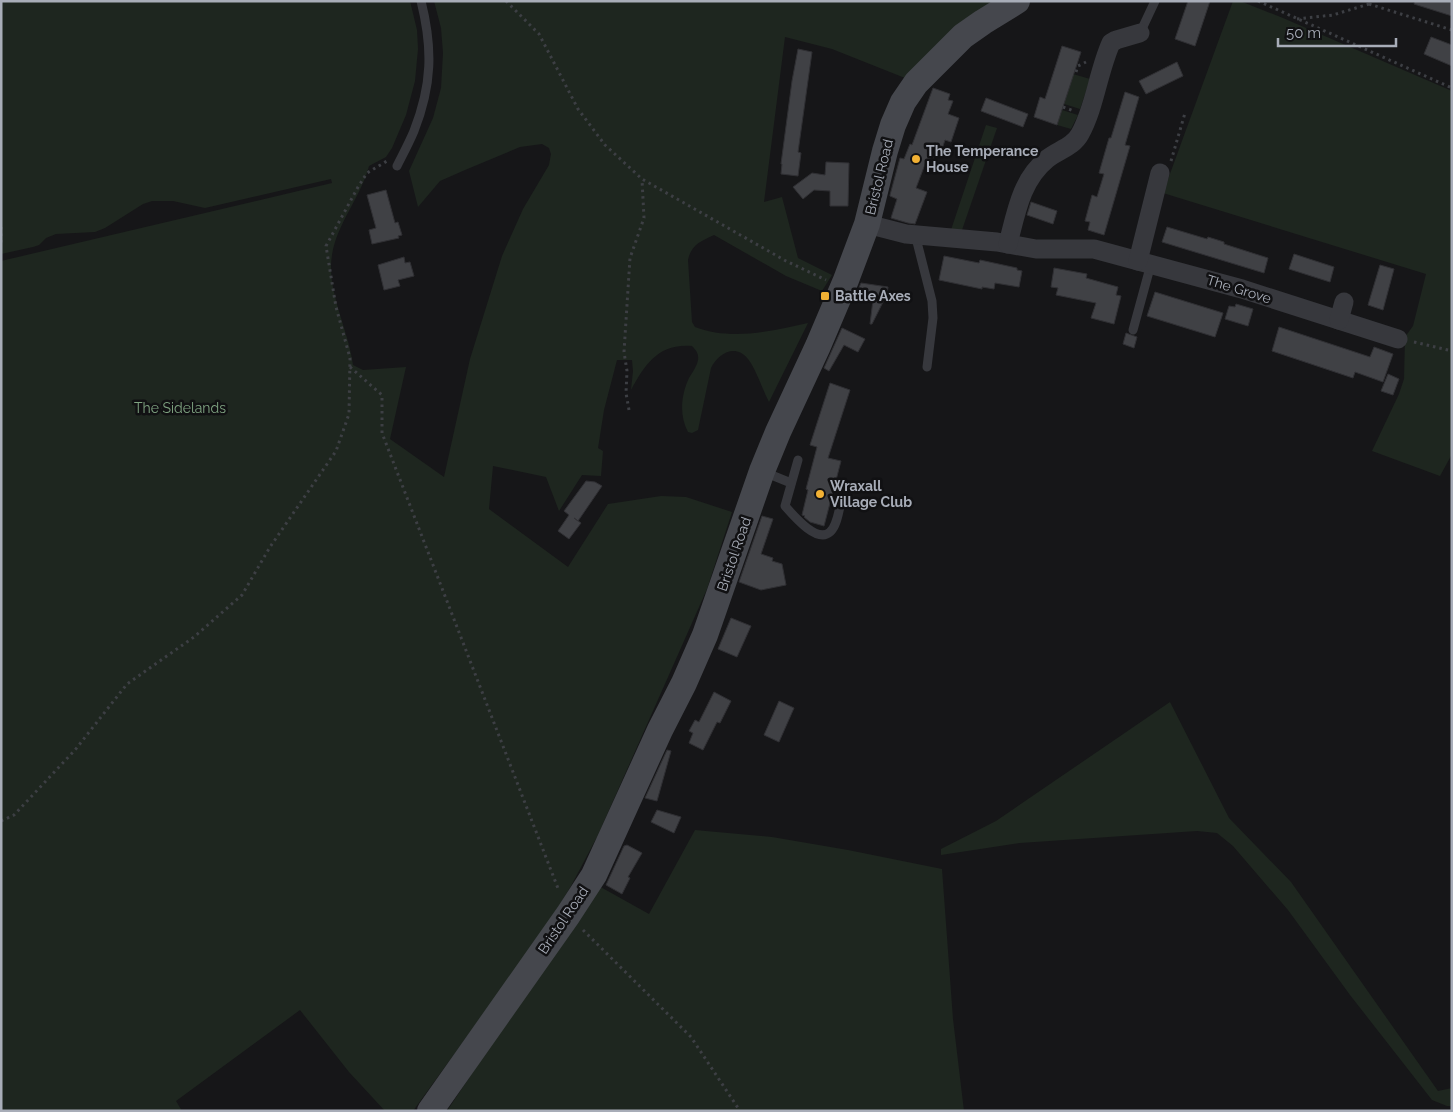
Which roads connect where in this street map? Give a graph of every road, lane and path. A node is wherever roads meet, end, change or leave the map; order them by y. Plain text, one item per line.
1 (421, 1) edge
2 (506, 1) edge
3 (1017, 1) edge
4 (1155, 1) edge
5 (1258, 1) edge
6 (1369, 2) edge
7 (1297, 20) junction
8 (1452, 30) edge
9 (1140, 33) joint
10 (1452, 88) edge
11 (1185, 114) dead end
12 (404, 150) junction
13 (397, 166) dead end
14 (642, 179) junction
15 (1153, 179) joint
16 (867, 224) junction
17 (1, 227) edge
18 (915, 234) junction
19 (1008, 244) junction
20 (1, 245) edge
21 (1145, 263) junction
22 (843, 286) junction
23 (1344, 302) dead end
24 (1338, 320) junction
25 (1133, 330) dead end
26 (1398, 339) joint
27 (1452, 351) edge
28 (350, 367) junction
29 (927, 367) dead end
30 (629, 410) dead end
31 (798, 460) dead end
32 (762, 471) junction
33 (792, 483) junction
34 (841, 502) dead end
35 (1, 821) edge
36 (568, 915) junction
37 (430, 1111) edge
38 (740, 1111) edge

1 - 12 lane
2 - 14 path
3 - 16 main road, Bristol Road
4 - 9 lane
5 - 7 path
6 - 7 path
6 - 8 path
7 - 10 path
9 - 19 street
11 - 15 path
12 - 13 lane
12 - 28 path
14 - 22 path
14 - 30 path
15 - 21 street
16 - 18 street, The Grove
16 - 22 main road, Bristol Road
17 - 20 path
18 - 19 street, The Grove
18 - 29 lane
19 - 21 street, The Grove
21 - 24 street, The Grove
21 - 25 lane
22 - 32 main road, Bristol Road
23 - 24 street
24 - 26 street, The Grove
26 - 27 path
28 - 35 path
28 - 36 path
31 - 33 lane
32 - 33 lane
32 - 36 main road, Bristol Road
33 - 34 lane
36 - 37 main road, Bristol Road
36 - 38 path

